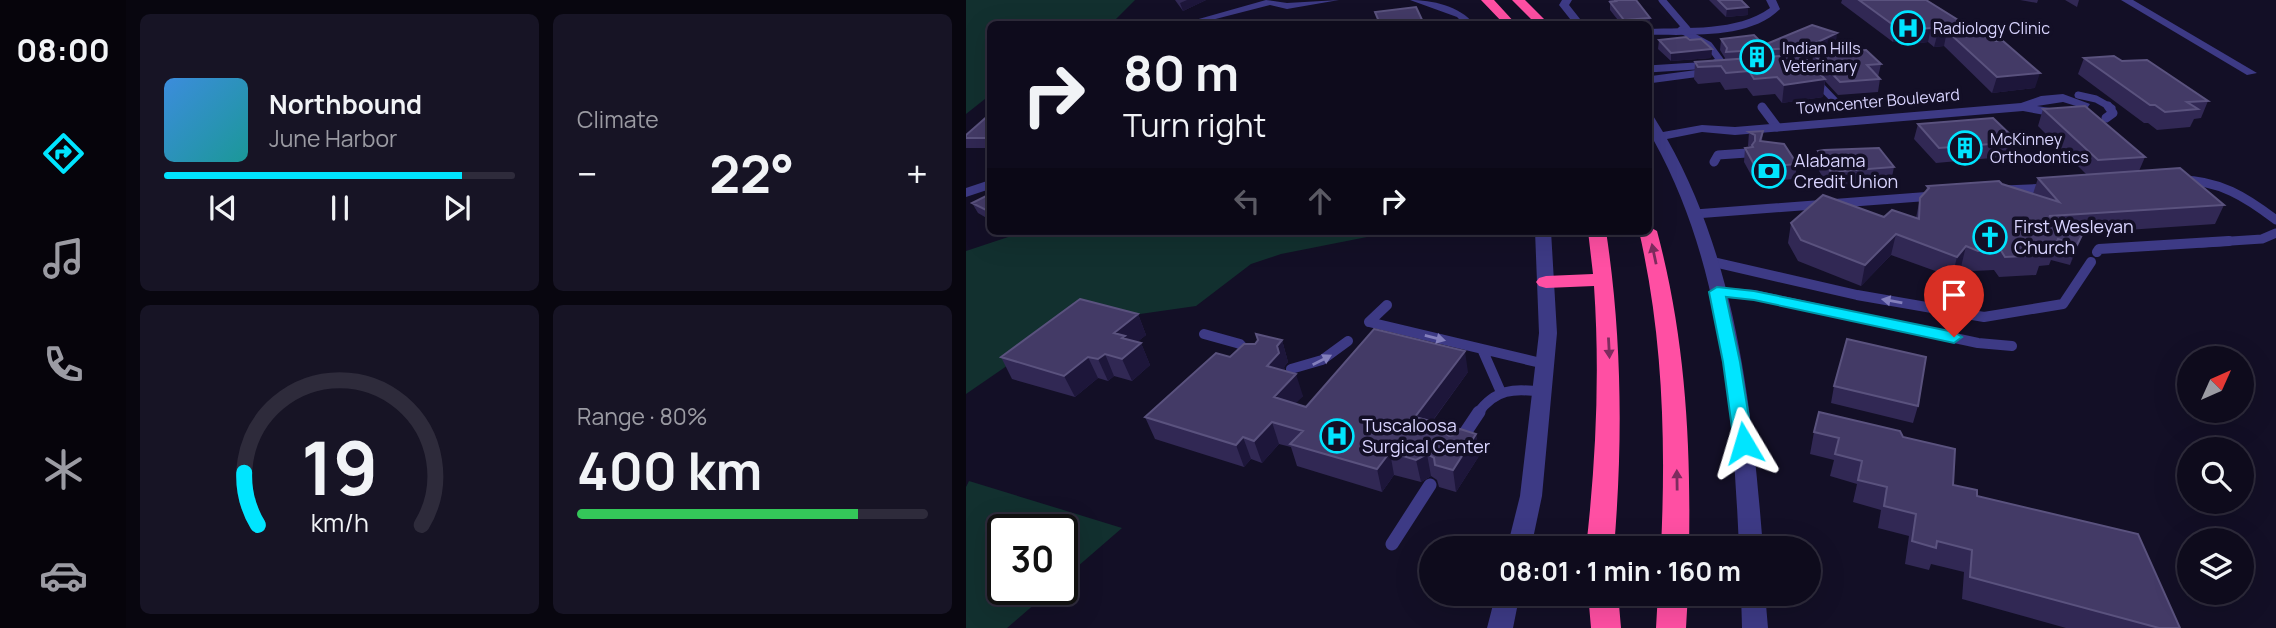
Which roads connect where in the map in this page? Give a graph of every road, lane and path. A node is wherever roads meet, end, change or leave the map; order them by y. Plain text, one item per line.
1 (1334, 0) edge
2 (1415, 0) edge
3 (1488, 0) edge
4 (1518, 0) edge
5 (1567, 0) edge
6 (1662, 0) edge
7 (1771, 0) edge
8 (2126, 0) edge
9 (1268, 1) edge
10 (1196, 21) edge
11 (1466, 21) edge
12 (1507, 21) edge
13 (1540, 21) edge
14 (1577, 21) edge
15 (1684, 29) junction
16 (1652, 32) edge
17 (1652, 69) edge
18 (1720, 71) edge
19 (1808, 72) edge
20 (2251, 73) dead end
21 (1652, 80) edge
22 (2078, 95) dead end
23 (1837, 103) dead end
24 (1762, 107) dead end
25 (2023, 107) dead end
26 (2106, 118) dead end
27 (1777, 127) junction
28 (1655, 137) edge
29 (1747, 153) edge
30 (1714, 162) dead end
31 (2165, 181) edge
32 (987, 185) edge
33 (2056, 187) edge
34 (1989, 192) edge
35 (966, 193) edge
36 (1939, 195) edge
37 (1695, 214) junction
38 (2276, 220) edge
39 (2276, 233) edge
40 (1543, 235) edge
41 (1598, 235) edge
42 (1649, 235) edge
43 (1709, 261) junction
44 (1604, 279) junction
45 (1546, 282) junction
46 (1717, 292) junction
47 (1387, 304) dead end
48 (1204, 334) dead end
49 (1348, 341) dead end
50 (2012, 346) dead end
51 (1482, 349) junction
52 (1257, 360) edge
53 (1545, 364) junction
54 (1291, 369) edge
55 (1500, 390) junction
56 (1542, 392) junction
57 (1454, 449) edge
58 (1430, 485) dead end
59 (1522, 536) edge
60 (1601, 536) edge
61 (1675, 536) edge
62 (1750, 536) edge
63 (1392, 544) dead end
64 (1505, 606) edge
65 (1594, 606) edge
66 (1604, 606) edge
67 (1672, 606) edge
68 (1754, 606) edge
69 (1500, 628) edge
70 (1591, 628) edge
71 (1606, 628) edge
72 (1671, 628) edge
73 (1755, 628) edge

1 - 9 street
2 - 11 street
3 - 12 highway
4 - 13 highway
5 - 14 street
6 - 15 lane
7 - 15 street
8 - 20 street
9 - 10 street
15 - 16 street
15 - 17 lane
18 - 21 lane
19 - 23 lane
22 - 26 lane
24 - 27 lane
25 - 27 street, Towncenter Boulevard
27 - 28 street, Towncenter Boulevard
28 - 37 street
29 - 30 lane
31 - 38 lane
32 - 35 street
33 - 34 lane
36 - 37 lane
37 - 43 street
39 -> 43 lane
40 - 45 street
41 - 44 highway
61 -> 42 highway
43 - 46 street
44 - 45 highway
44 -> 60 highway
45 - 53 street
46 - 50 lane
46 - 62 street
47 -> 51 lane
48 - 52 lane
54 -> 49 lane
51 - 53 lane
51 - 55 lane
53 - 56 street
55 - 56 lane
55 - 57 lane
56 - 59 street
58 - 63 lane
64 - 69 street
65 - 70 highway
66 - 71 highway
67 - 72 highway
68 - 73 street

